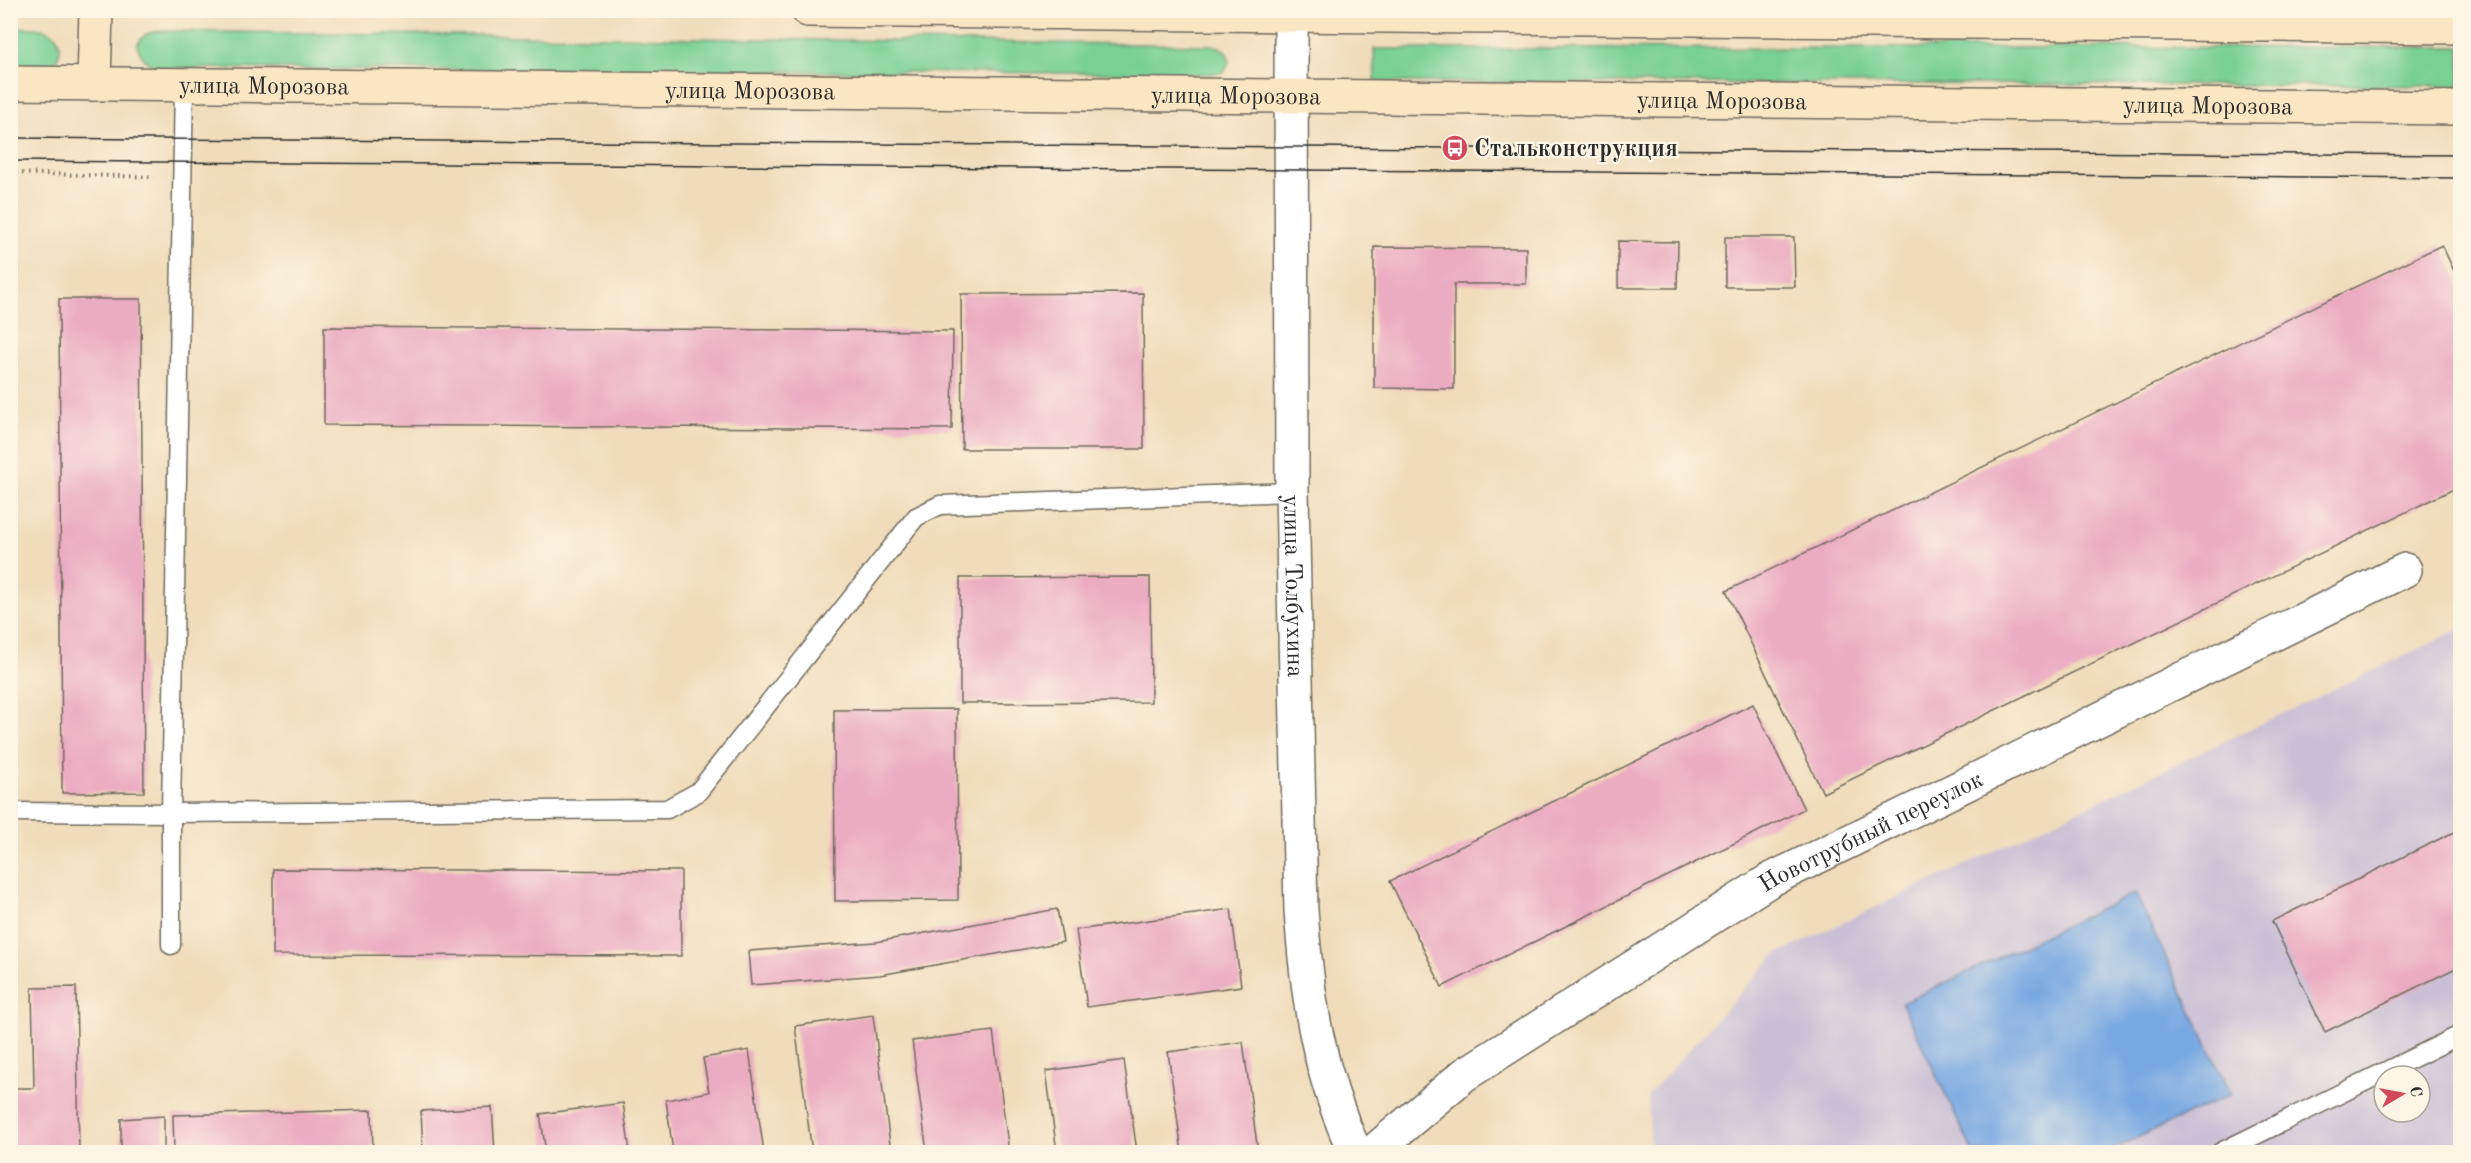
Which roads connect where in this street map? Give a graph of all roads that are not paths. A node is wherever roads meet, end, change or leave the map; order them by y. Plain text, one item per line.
1 (96, 10) edge
2 (808, 10) edge
3 (1291, 13) edge
4 (2460, 27) edge
5 (10, 83) edge
6 (94, 84) junction
7 (184, 85) junction
8 (1290, 96) junction
9 (2460, 108) edge
10 (1292, 492) junction
11 (2405, 570) dead end
12 (10, 812) edge
13 (171, 813) junction
14 (171, 945) dead end
15 (2460, 1035) edge
16 (1355, 1152) edge
17 (1373, 1152) edge
18 (2221, 1152) edge

1 - 6 main road
2 - 3 main road
3 - 4 main road
3 - 8 street, улица Толбухина
5 - 6 main road, улица Морозова
6 - 7 main road, улица Морозова
7 - 8 main road, улица Морозова
7 - 13 lane
8 - 9 main road, улица Морозова
8 - 10 street, улица Толбухина
10 - 13 lane
10 - 16 street, улица Толбухина
11 - 17 street, Новотрубный переулок
12 - 13 lane
13 - 14 lane
15 - 18 lane

